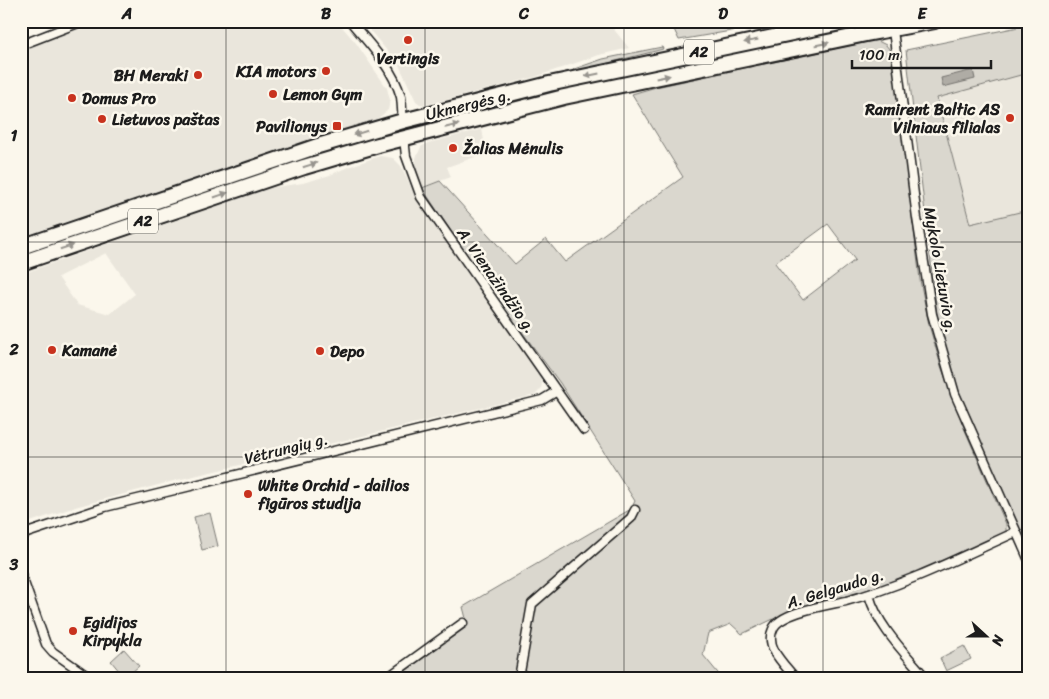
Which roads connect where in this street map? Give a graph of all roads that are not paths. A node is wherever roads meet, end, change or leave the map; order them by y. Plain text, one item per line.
1 (83, 21) edge
2 (350, 21) edge
3 (850, 21) edge
4 (935, 21) edge
5 (891, 24) edge
6 (21, 45) edge
7 (403, 121) junction
8 (404, 138) junction
9 (21, 247) edge
10 (21, 263) edge
11 (557, 391) junction
12 (584, 430) dead end
13 (635, 510) dead end
14 (1016, 532) junction
15 (21, 535) edge
16 (1028, 558) edge
17 (21, 574) edge
18 (869, 595) junction
19 (463, 623) dead end
20 (90, 678) edge
21 (387, 678) edge
22 (519, 678) edge
23 (796, 678) edge
24 (926, 678) edge

1 - 6 street
2 - 7 street
3 -> 7 highway, Ukmergės g. / A2
4 - 5 highway, Ukmergės g. / A2
8 -> 5 highway, Ukmergės g. / A2
5 - 14 street, Mykolo Lietuvio g.
7 - 8 highway
7 -> 9 highway, Ukmergės g. / A2
10 -> 8 highway, Ukmergės g. / A2
8 - 11 street, A. Vienažindžio g.
11 - 12 street, A. Vienažindžio g.
11 - 15 street, Vėtrungių g.
13 - 22 street
14 - 16 street, Mykolo Lietuvio g.
14 - 18 street, A. Gelgaudo g.
17 - 20 street
18 - 23 street, A. Gelgaudo g.
18 - 24 street
19 - 21 street

